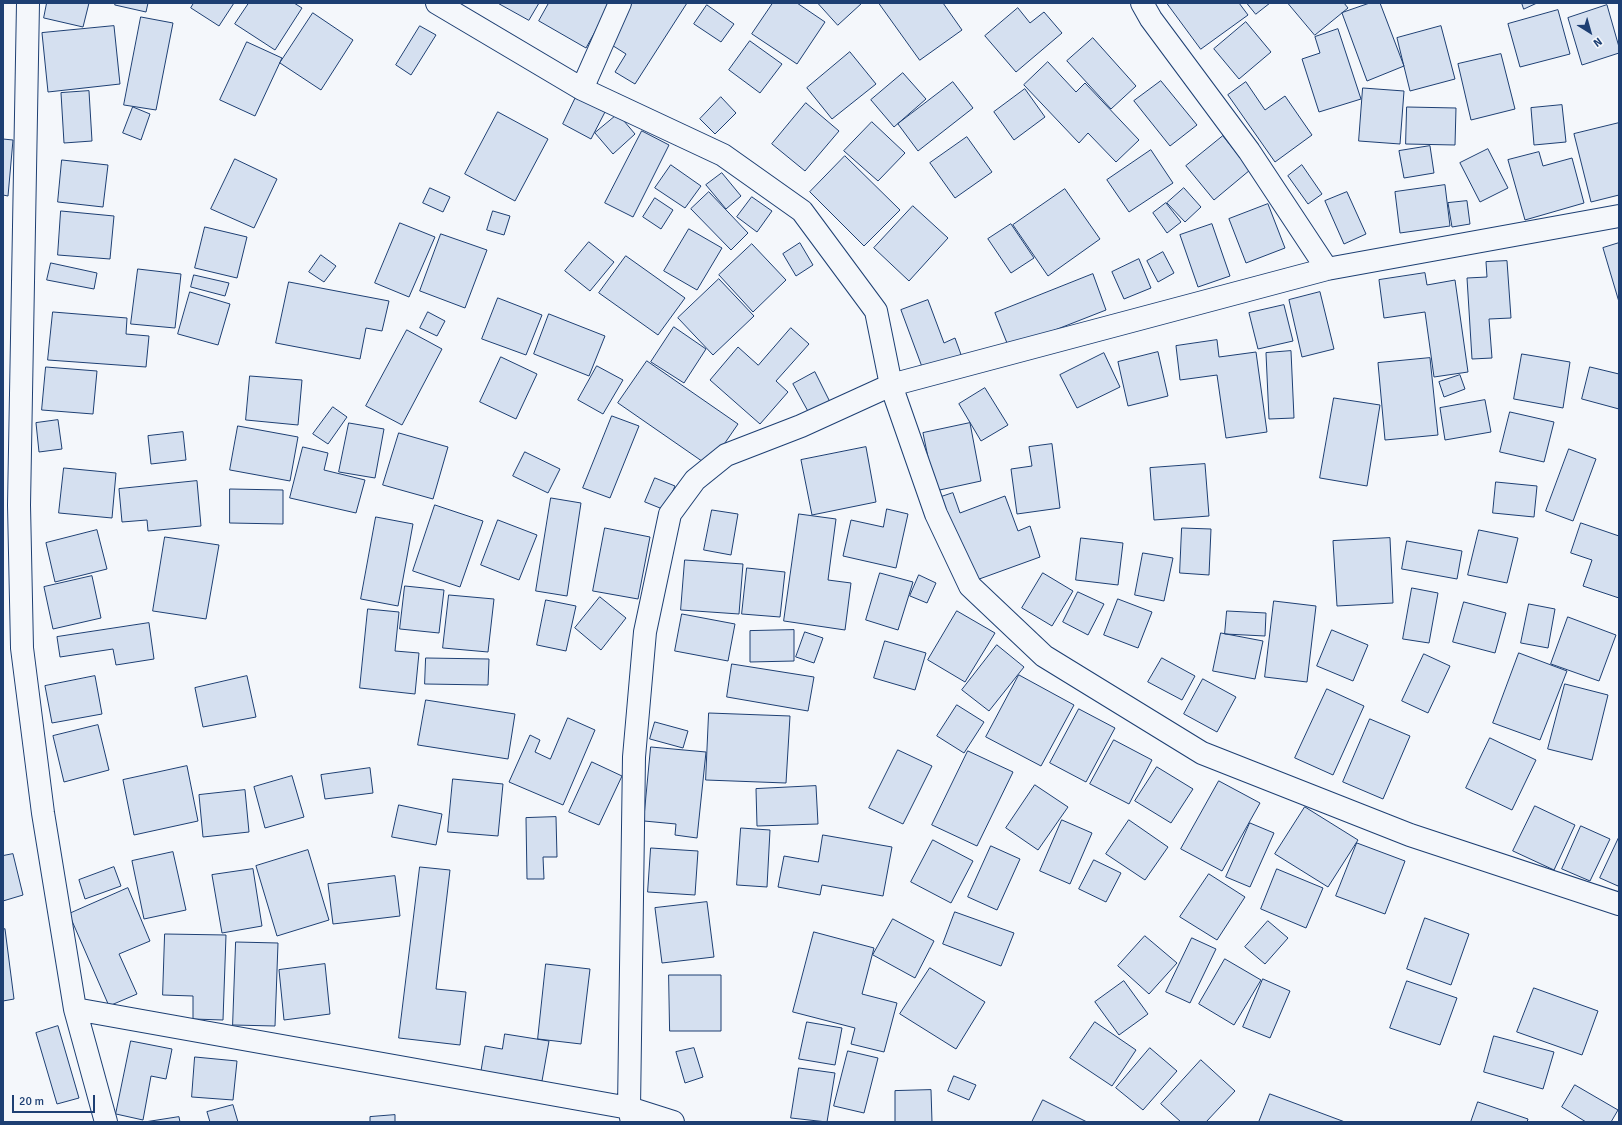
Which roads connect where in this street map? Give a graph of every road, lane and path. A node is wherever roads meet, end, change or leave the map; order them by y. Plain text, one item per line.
1 (28, 3) edge
2 (437, 3) edge
3 (620, 3) edge
4 (1142, 3) edge
5 (582, 89) junction
6 (1619, 216) edge
7 (1327, 269) junction
8 (892, 385) junction
9 (11, 506) edge
10 (1619, 904) edge
11 (75, 1009) junction
12 (631, 1115) edge
13 (106, 1122) edge
14 (673, 1122) edge

1 - 9 street
2 - 5 street
3 - 5 street
4 - 7 street
5 - 8 street
6 - 7 street
7 - 8 street
8 - 10 street
8 - 12 street
9 - 11 street
11 - 12 street
11 - 13 street
12 - 14 street

